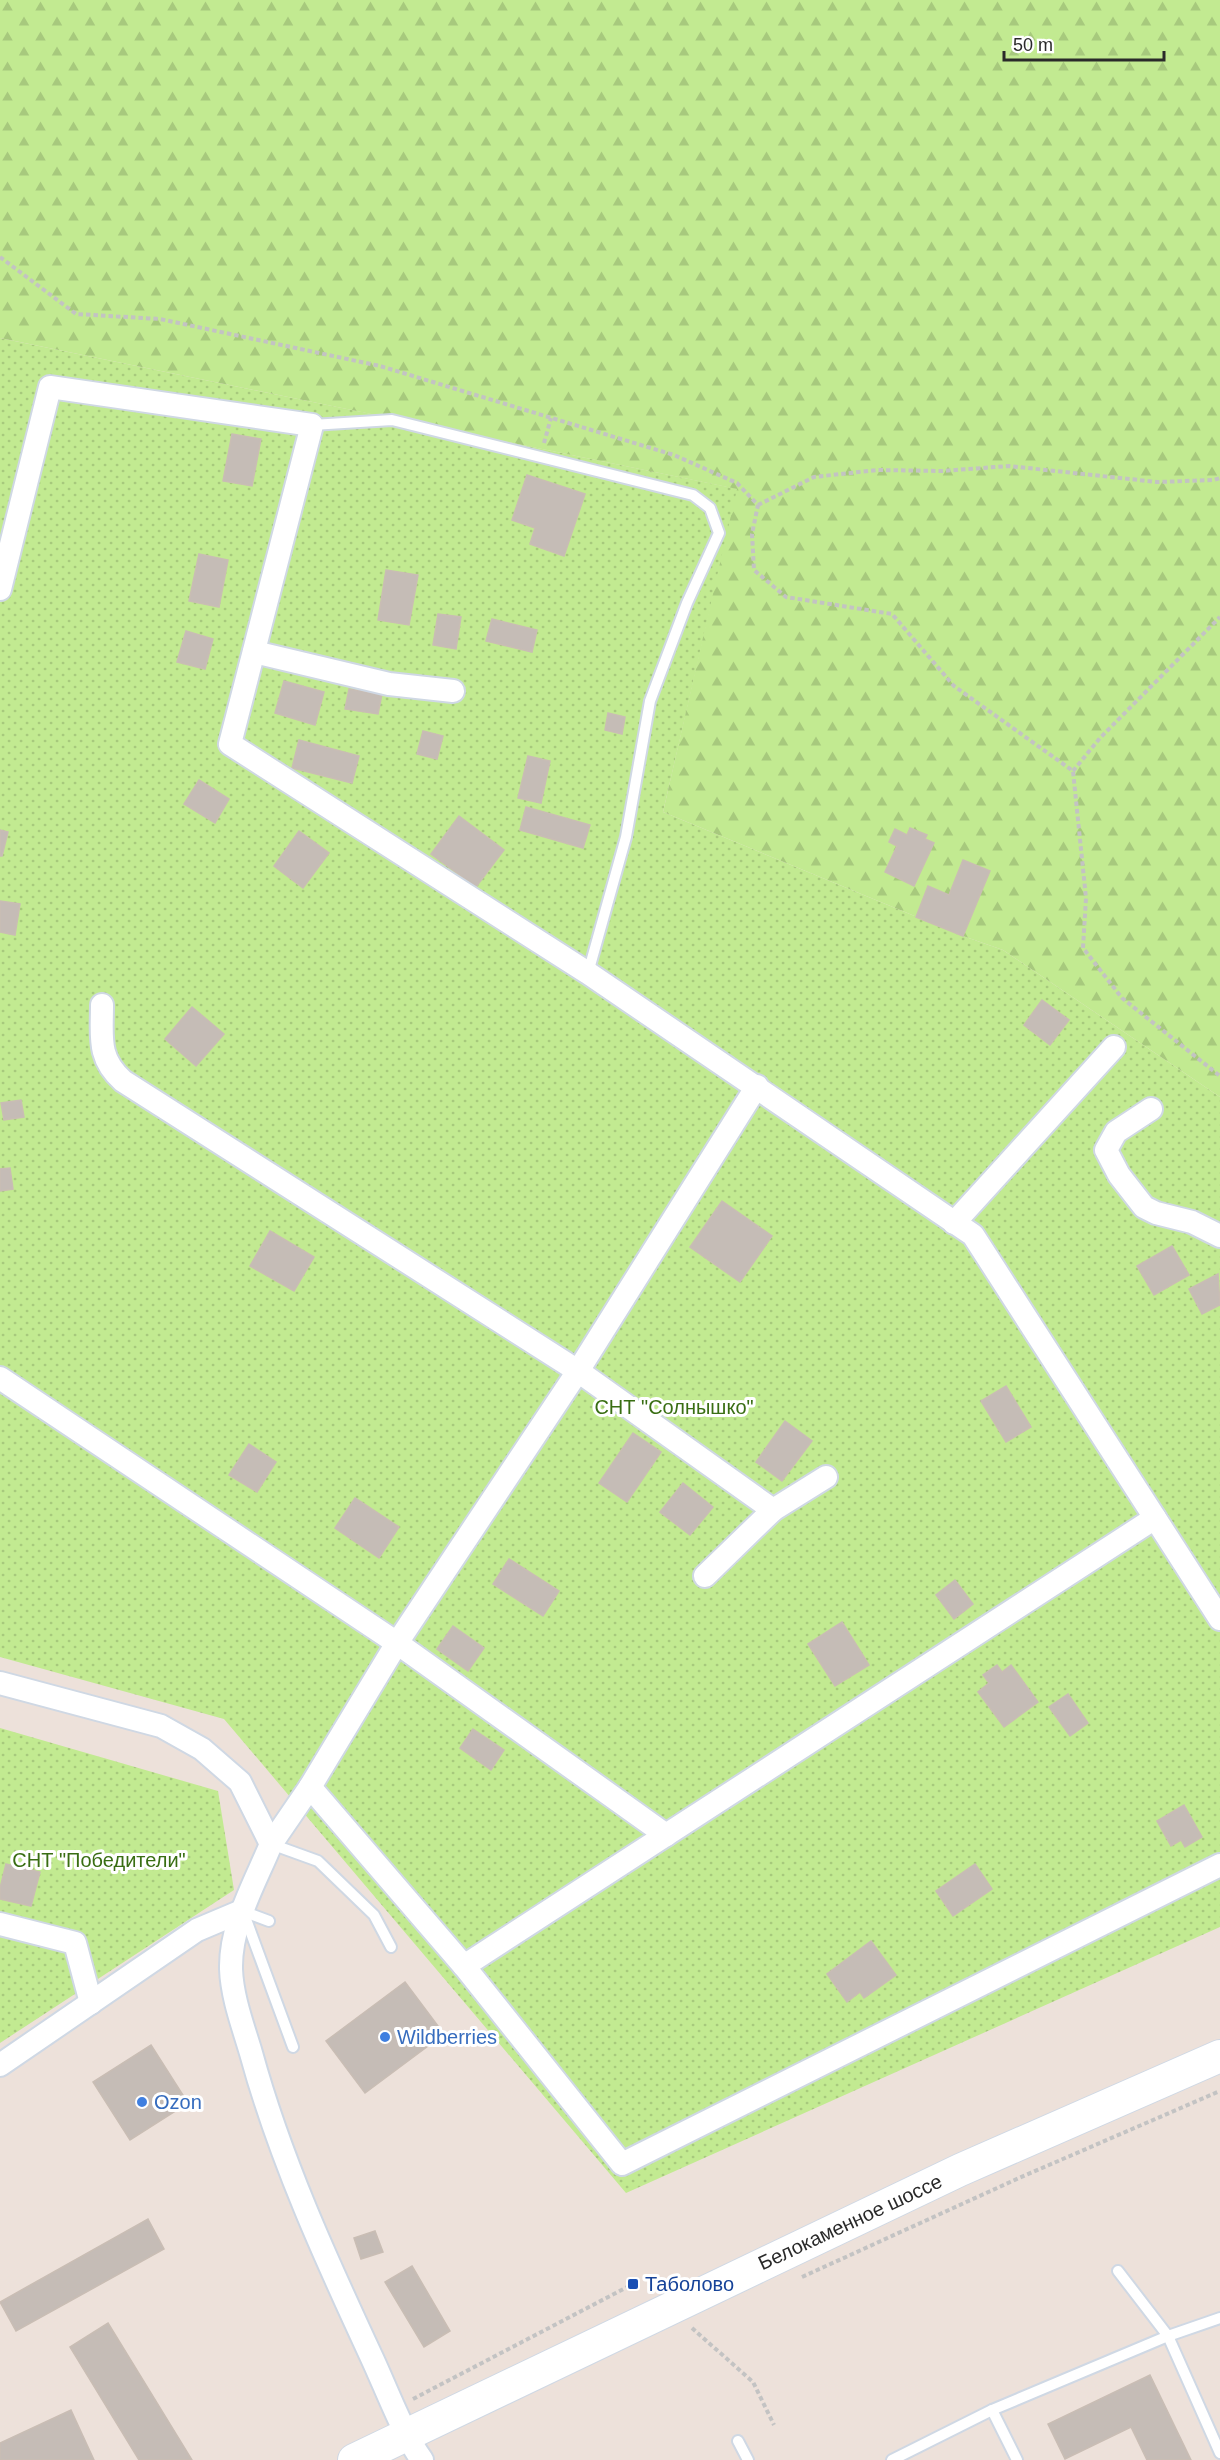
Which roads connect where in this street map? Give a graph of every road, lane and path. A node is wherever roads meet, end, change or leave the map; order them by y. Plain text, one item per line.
1 (551, 418) dead end
2 (312, 424) junction
3 (540, 456) junction
4 (1220, 478) edge
5 (758, 505) dead end
6 (0, 589) edge
7 (1220, 617) edge
8 (254, 652) junction
9 (453, 691) dead end
10 (1073, 771) dead end
11 (588, 973) junction
12 (102, 1005) dead end
13 (1114, 1047) dead end
14 (757, 1086) junction
15 (1152, 1108) dead end
16 (954, 1223) junction
17 (1220, 1236) edge
18 (579, 1371) junction
19 (0, 1378) edge
20 (826, 1477) dead end
21 (773, 1510) junction
22 (1155, 1518) junction
23 (705, 1576) dead end
24 (1220, 1619) edge
25 (397, 1643) junction
26 (0, 1683) edge
27 (310, 1787) junction
28 (666, 1835) junction
29 (271, 1844) junction
30 (1220, 1865) edge
31 (242, 1911) junction
32 (269, 1921) dead end
33 (0, 1924) edge
34 (391, 1947) dead end
35 (464, 1966) junction
36 (91, 2002) junction
37 (293, 2047) dead end
38 (1220, 2056) edge
39 (0, 2065) edge
40 (1220, 2091) edge
41 (1118, 2271) dead end
42 (801, 2278) dead end
43 (633, 2284) dead end
44 (1220, 2318) edge
45 (701, 2324) dead end
46 (692, 2328) junction
47 (681, 2333) dead end
48 (1168, 2336) junction
49 (424, 2394) dead end
50 (992, 2410) junction
51 (774, 2425) dead end
52 (738, 2441) dead end
53 (415, 2447) edge
54 (1220, 2453) edge
55 (354, 2460) edge
56 (748, 2460) edge
57 (892, 2460) edge
58 (1017, 2460) edge

1 - 3 path
2 - 3 lane
2 - 6 street
2 - 8 street
3 - 11 lane
4 - 5 path
7 - 10 path
8 - 9 street
8 - 11 street
11 - 14 street
12 - 18 street
13 - 16 street
14 - 16 street
14 - 18 street
15 - 17 street
16 - 22 street
18 - 21 street
18 - 25 street
19 - 25 street
20 - 21 street
21 - 23 street
22 - 24 street
22 - 28 street
25 - 27 street
25 - 28 street
26 - 29 street
27 - 29 street
27 - 35 street
28 - 35 street
29 - 31 street
29 - 34 lane
30 - 35 street
31 - 32 lane
31 - 36 street
31 - 37 lane
31 - 53 street
33 - 36 street
36 - 39 street
38 - 53 main road, Белокаменное шоссе
40 - 42 path
41 - 48 lane
43 - 49 path
44 - 48 lane
45 - 46 path
46 - 47 path
46 - 51 path
48 - 50 lane
48 - 54 lane
50 - 57 lane
50 - 58 lane
52 - 56 lane
53 - 55 main road, Белокаменное шоссе

